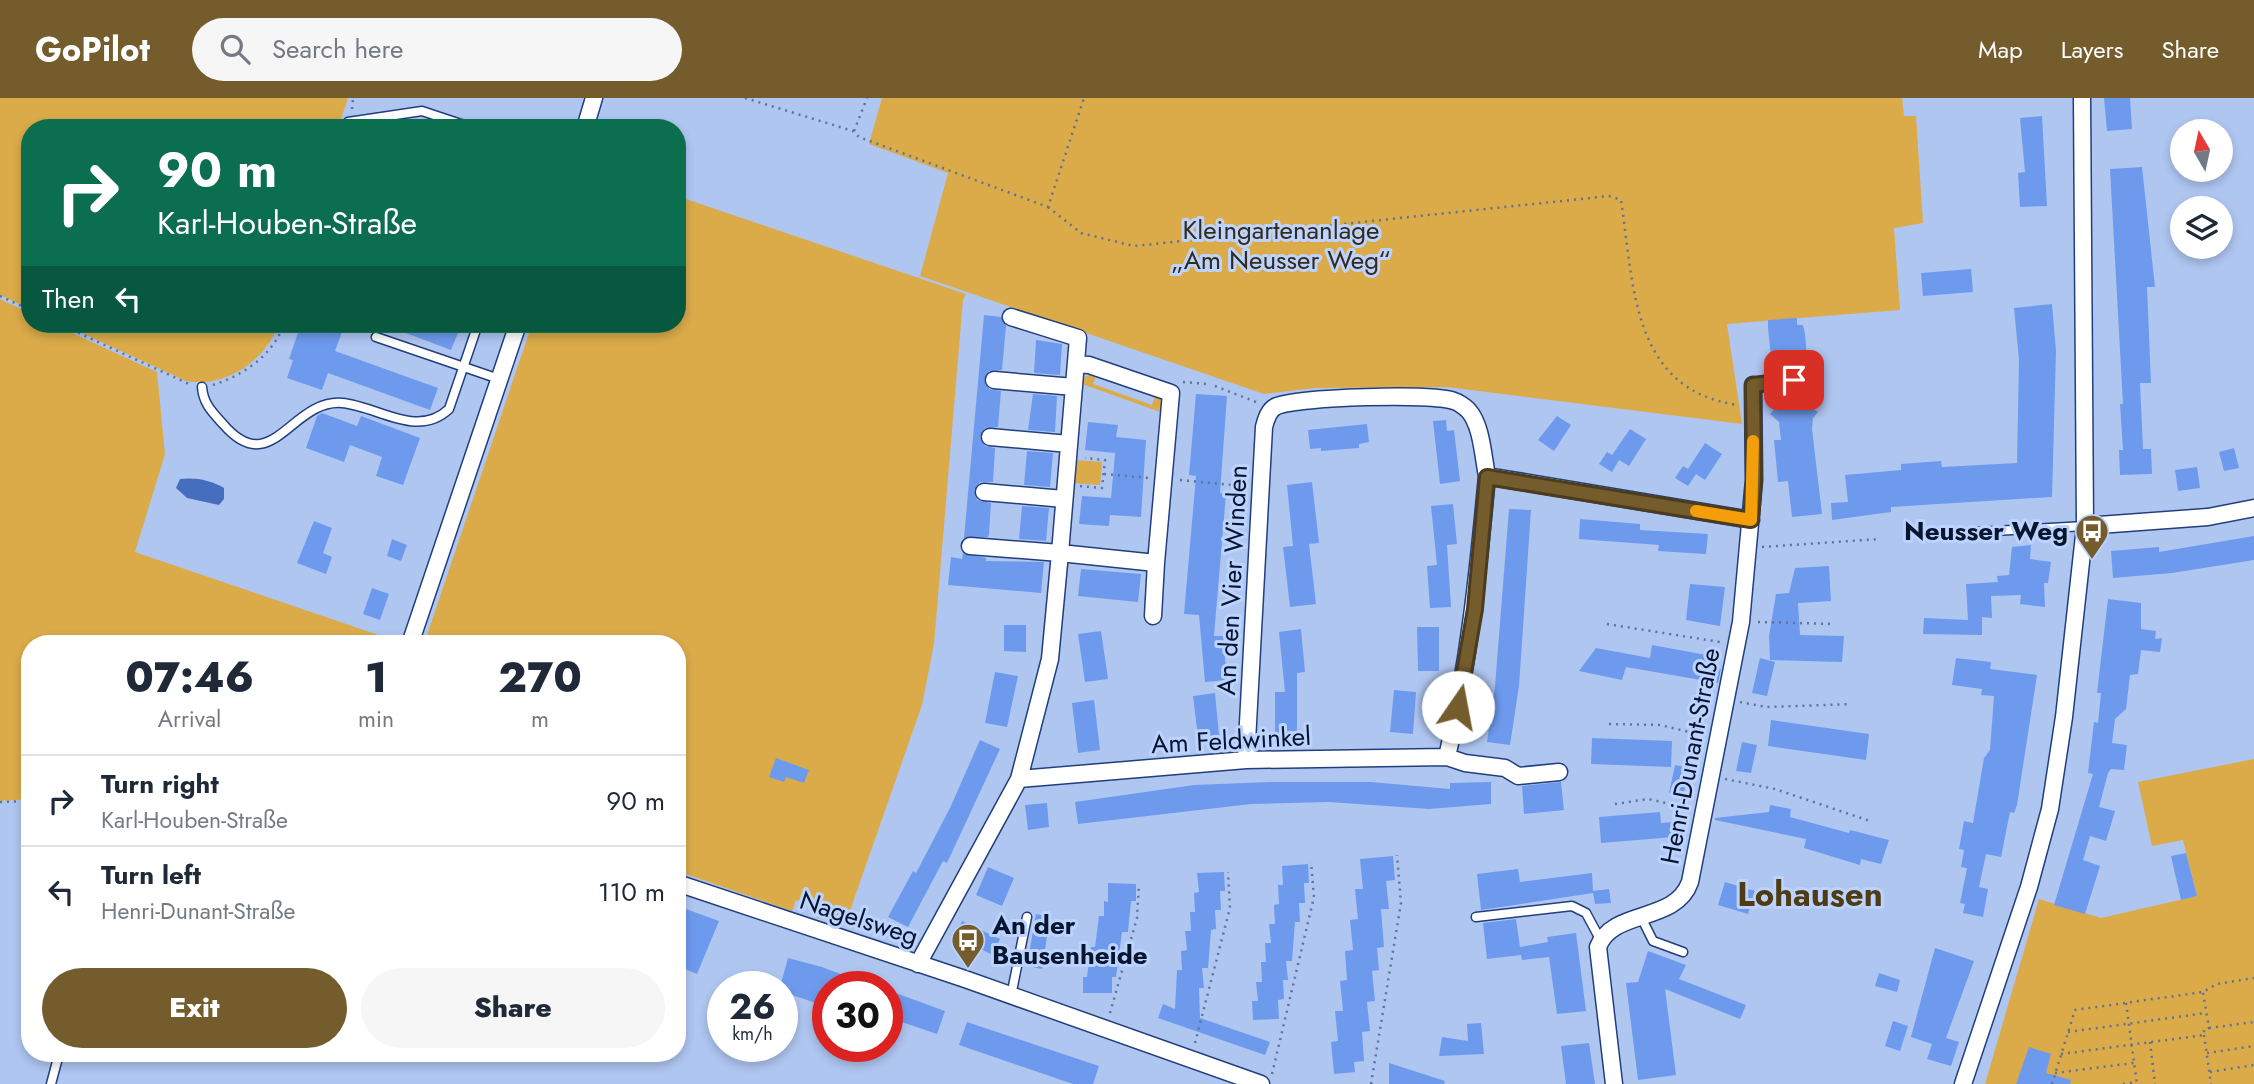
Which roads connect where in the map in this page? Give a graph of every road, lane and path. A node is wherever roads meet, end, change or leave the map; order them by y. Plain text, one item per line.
1 (594, 98) edge
2 (745, 98) edge
3 (764, 98) edge
4 (867, 98) edge
5 (1084, 98) edge
6 (2082, 98) edge
7 (762, 104) junction
8 (368, 119) edge
9 (446, 119) edge
10 (587, 119) edge
11 (853, 131) junction
12 (1048, 206) junction
13 (0, 296) edge
14 (21, 306) edge
15 (1011, 317) dead end
16 (78, 333) edge
17 (280, 333) edge
18 (475, 333) edge
19 (515, 333) edge
20 (376, 337) dead end
21 (1076, 364) junction
22 (464, 367) junction
23 (499, 379) junction
24 (993, 380) dead end
25 (1794, 380) dead end
26 (1753, 385) joint
27 (1215, 386) dead end
28 (202, 387) junction
29 (1074, 387) junction
30 (1752, 406) junction
31 (1273, 409) junction
32 (990, 437) dead end
33 (1069, 450) junction
34 (1104, 474) junction
35 (1487, 477) junction
36 (1164, 479) junction
37 (1262, 488) junction
38 (984, 492) dead end
39 (1065, 492) junction
40 (2254, 508) edge
41 (1751, 520) junction
42 (2085, 526) junction
43 (1959, 533) dead end
44 (1880, 540) dead end
45 (970, 547) dead end
46 (1749, 548) junction
47 (1060, 553) junction
48 (1156, 563) junction
49 (1153, 616) dead end
50 (1741, 622) junction
51 (1607, 624) dead end
52 (1833, 624) dead end
53 (413, 635) edge
54 (1737, 645) junction
55 (1727, 699) junction
56 (1851, 704) dead end
57 (1609, 724) dead end
58 (1719, 738) junction
59 (1447, 757) junction
60 (1246, 760) junction
61 (1559, 772) dead end
62 (1712, 777) junction
63 (1019, 779) junction
64 (21, 801) edge
65 (0, 802) edge
66 (1615, 804) dead end
67 (1704, 812) junction
68 (1870, 821) dead end
69 (1397, 855) dead end
70 (1311, 862) dead end
71 (1228, 872) dead end
72 (1139, 884) dead end
73 (686, 886) edge
74 (1027, 916) dead end
75 (1476, 917) dead end
76 (1641, 918) junction
77 (1601, 941) junction
78 (1683, 952) dead end
79 (918, 964) junction
80 (2254, 978) edge
81 (2203, 992) junction
82 (1011, 996) junction
83 (2126, 1003) junction
84 (2206, 1013) junction
85 (2254, 1022) edge
86 (2129, 1024) junction
87 (2208, 1028) junction
88 (1105, 1029) junction
89 (2068, 1032) junction
90 (2204, 1035) junction
91 (2150, 1042) junction
92 (2132, 1044) junction
93 (2254, 1046) edge
94 (2207, 1053) junction
95 (2062, 1054) junction
96 (1190, 1059) junction
97 (56, 1062) edge
98 (2134, 1063) junction
99 (2254, 1065) edge
100 (2210, 1072) junction
101 (2055, 1073) junction
102 (2137, 1083) edge
103 (51, 1084) edge
104 (1261, 1084) edge
105 (1270, 1084) edge
106 (1371, 1084) edge
107 (1614, 1084) edge
108 (1962, 1084) edge
109 (2052, 1084) edge
110 (2123, 1084) edge
111 (2155, 1084) edge
112 (2211, 1084) edge

1 - 10 street
2 - 7 path
3 - 7 path
4 - 11 path
5 - 12 path
6 - 42 street
7 - 11 path
8 - 9 lane
11 - 12 path
12 - 30 path
13 - 14 path
15 - 21 street
16 - 28 path
17 - 28 path
18 - 22 lane
19 - 23 street
20 - 22 lane
21 - 29 street
21 - 36 street
22 - 23 lane
22 - 28 lane
23 - 53 street
24 - 29 street
25 - 26 lane
26 - 30 street, Henri-Dunant-Straße
27 - 31 path
29 - 33 street
30 - 41 street, Henri-Dunant-Straße
31 - 35 street
31 - 37 street, An den Vier Winden
32 - 33 street
33 - 34 path
33 - 39 street
34 - 36 path
34 - 39 path
35 - 41 street
35 - 59 street
36 - 37 path
36 - 48 street
37 - 60 street, An den Vier Winden
38 - 39 street
39 - 47 street
40 - 42 street
41 - 46 street, Henri-Dunant-Straße
42 - 43 lane
42 - 108 street
44 - 46 path
45 - 47 street
46 - 50 street, Henri-Dunant-Straße
47 - 48 street
47 - 63 street
48 - 49 street
50 - 52 path
50 - 54 street, Henri-Dunant-Straße
51 - 54 path
54 - 55 street, Henri-Dunant-Straße
55 - 56 path
55 - 58 street, Henri-Dunant-Straße
57 - 58 path
58 - 62 street, Henri-Dunant-Straße
59 - 60 street, Am Feldwinkel
59 - 61 street, Am Feldwinkel
60 - 63 street, Am Feldwinkel
62 - 67 street, Henri-Dunant-Straße
62 - 68 path
63 - 79 street
64 - 65 path
66 - 67 path
67 - 76 street, Henri-Dunant-Straße
69 - 106 path
70 - 105 path
71 - 96 path
72 - 88 path
73 - 79 street, Nagelsweg
74 - 82 lane
75 - 77 lane
76 - 77 street, Henri-Dunant-Straße
76 - 78 lane
77 - 107 street
79 - 82 street, Nagelsweg
80 - 81 path
81 - 83 path
81 - 84 path
82 - 88 street, Nagelsweg
83 - 86 path
83 - 89 path
84 - 86 path
84 - 87 path
85 - 87 path
86 - 89 path
86 - 92 path
87 - 90 path
88 - 96 street, Nagelsweg
89 - 95 path
90 - 91 path
90 - 94 path
91 - 92 path
91 - 111 path
92 - 95 path
92 - 98 path
93 - 94 path
94 - 100 path
95 - 101 path
96 - 104 street, Nagelsweg
97 - 103 lane
98 - 101 path
98 - 102 path
99 - 100 path
100 - 112 path
101 - 109 path
102 - 110 path

